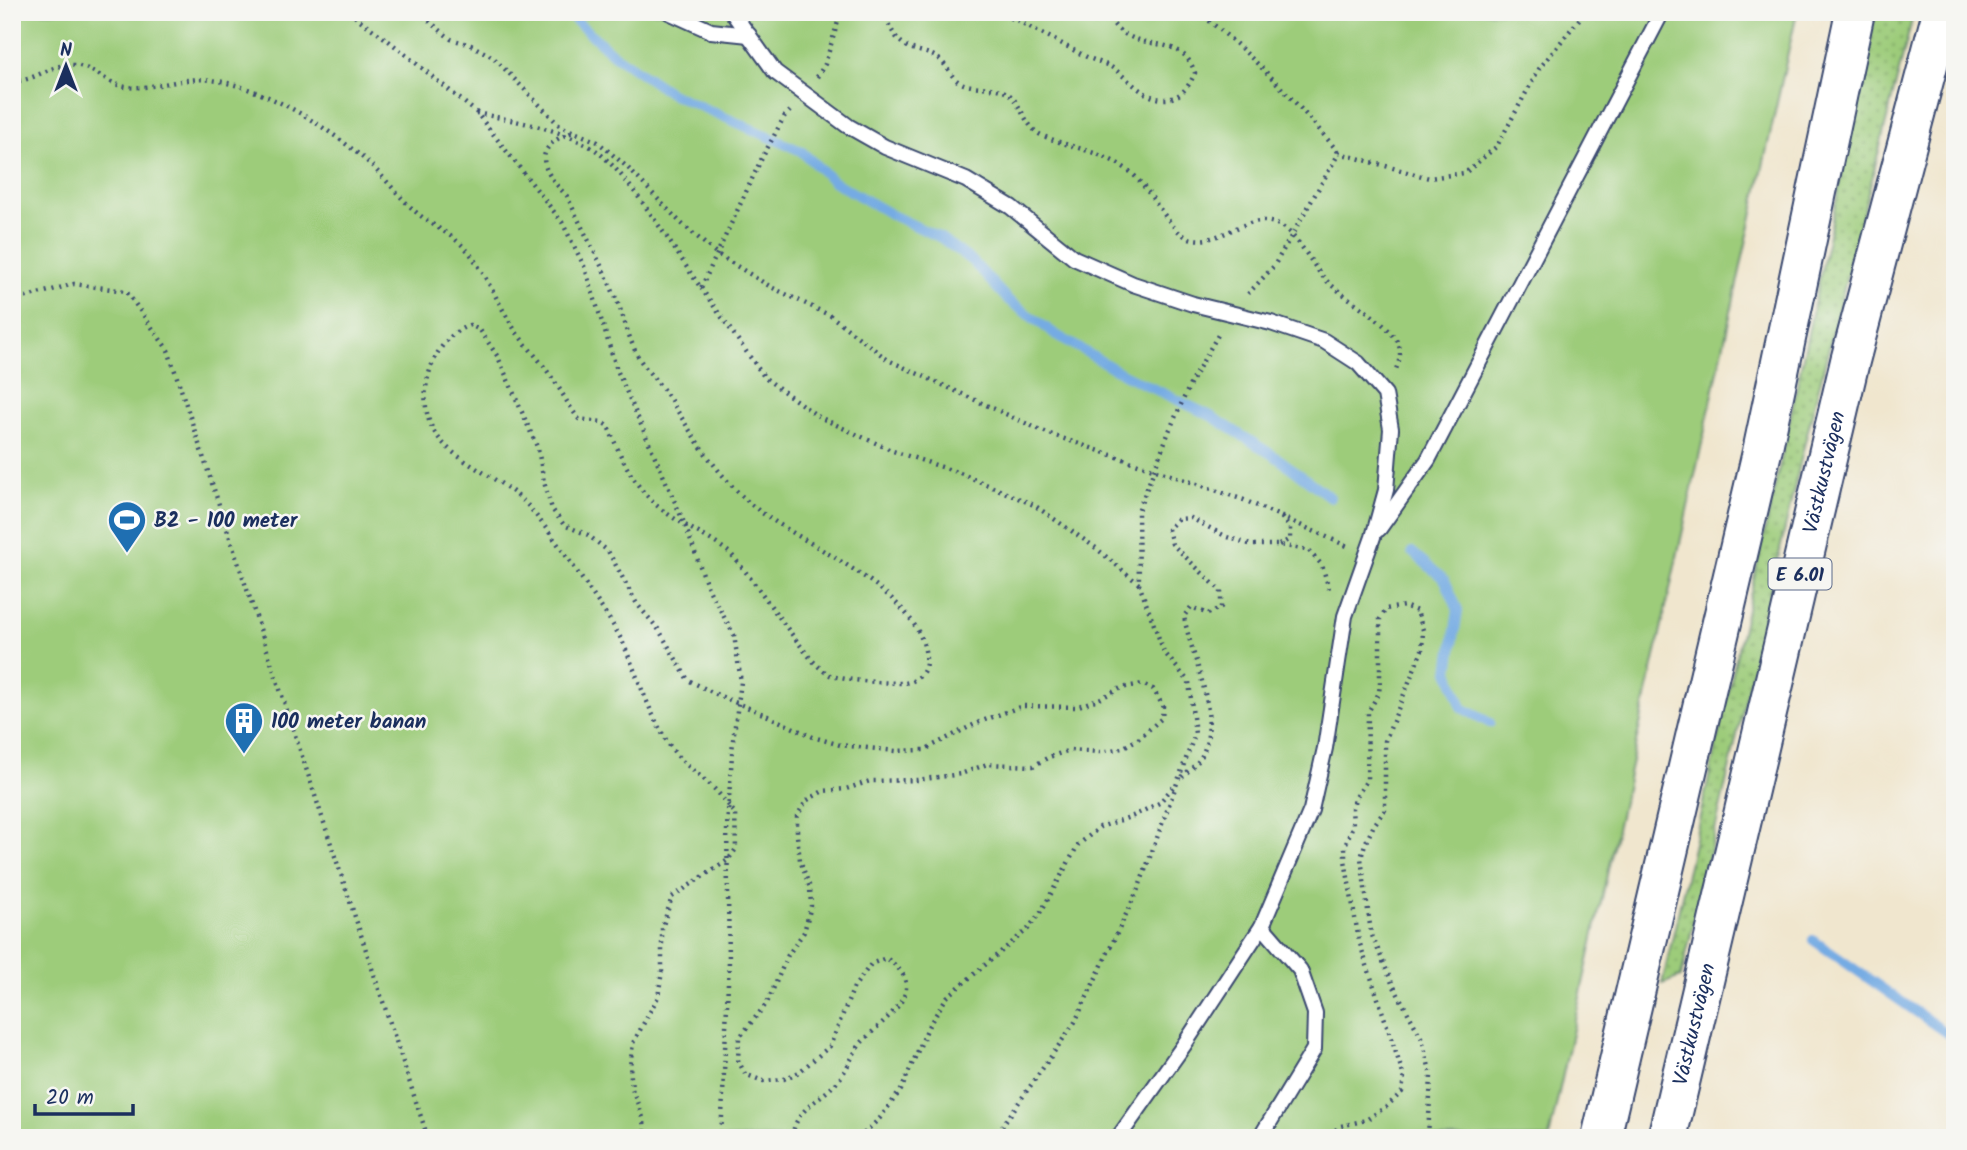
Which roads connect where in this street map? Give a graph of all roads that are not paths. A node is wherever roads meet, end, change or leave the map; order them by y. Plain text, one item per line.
1 (669, 12) edge
2 (732, 12) edge
3 (1662, 12) edge
4 (1855, 12) edge
5 (1942, 12) edge
6 (749, 35) junction
7 (1373, 537) junction
8 (1262, 926) junction
9 (1118, 1138) edge
10 (1261, 1138) edge
11 (1601, 1138) edge
12 (1667, 1138) edge

1 - 6 lane
2 - 6 lane
3 - 7 lane
4 - 11 highway, E 6.01
5 - 12 highway, Västkustvägen / E 6.01
6 - 7 lane
7 - 8 lane
8 - 9 lane
8 - 10 lane

